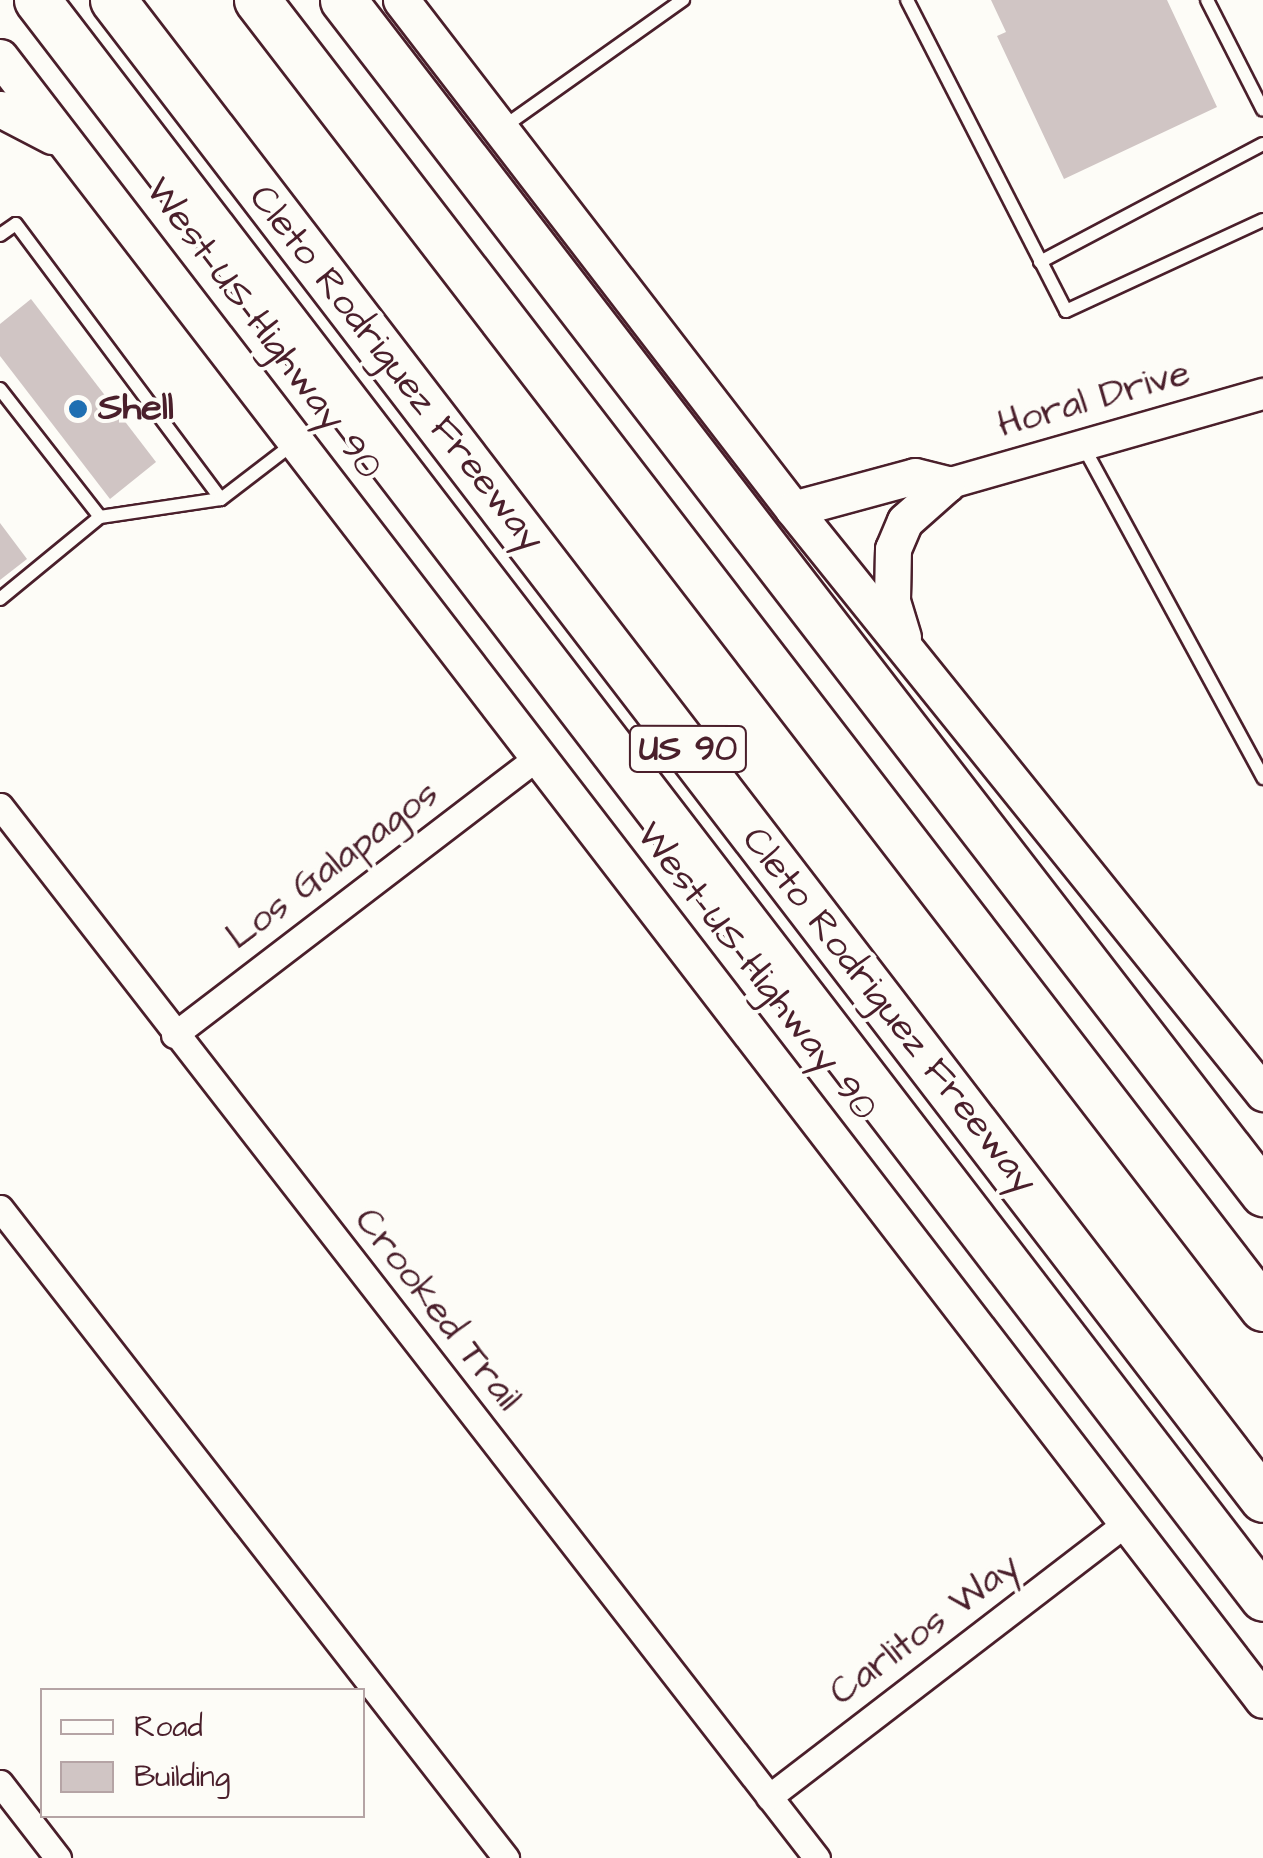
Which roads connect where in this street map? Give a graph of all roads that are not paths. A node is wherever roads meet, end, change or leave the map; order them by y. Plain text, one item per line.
1 (37, 0) edge
2 (113, 0) edge
3 (257, 0) edge
4 (343, 0) edge
5 (401, 0) edge
6 (683, 0) edge
7 (907, 0) edge
8 (1207, 0) edge
9 (0, 57) edge
10 (0, 109) edge
11 (1263, 110) edge
12 (500, 130) junction
13 (1263, 144) edge
14 (70, 147) junction
15 (1263, 220) edge
16 (0, 235) edge
17 (1040, 262) junction
18 (0, 389) edge
19 (1263, 394) edge
20 (295, 442) junction
21 (1082, 444) junction
22 (947, 484) junction
23 (221, 500) junction
24 (793, 509) junction
25 (100, 517) junction
26 (0, 598) edge
27 (923, 673) junction
28 (538, 757) junction
29 (1263, 778) edge
30 (0, 806) edge
31 (174, 1035) junction
32 (1263, 1093) edge
33 (1263, 1193) edge
34 (0, 1208) edge
35 (1263, 1308) edge
36 (1263, 1499) edge
37 (1126, 1522) junction
38 (1263, 1598) edge
39 (1263, 1700) edge
40 (0, 1783) edge
41 (769, 1797) junction
42 (58, 1858) edge
43 (506, 1858) edge
44 (817, 1858) edge

1 - 38 highway
2 - 36 highway, Cleto Rodriguez Freeway / US 90
3 - 35 highway, US 90
4 - 33 highway
5 - 12 main road
6 - 12 lane
7 - 17 lane
8 - 11 lane
9 - 14 main road, West US Highway 90
10 - 14 main road
12 - 24 main road
13 - 17 lane
14 - 20 main road, West US Highway 90
15 - 17 lane
16 - 23 lane
18 - 25 lane
19 - 21 street, Horal Drive
20 - 23 lane
20 - 28 main road, West US Highway 90
21 - 22 street, Horal Drive
21 - 29 lane
22 - 24 main road
22 - 27 main road
23 - 25 lane
24 - 27 main road
25 - 26 lane
27 - 32 main road
28 - 31 street, Los Galapagos
28 - 37 main road, West US Highway 90
30 - 31 street, Crooked Trail
31 - 41 street, Crooked Trail
34 - 43 street
37 - 39 main road, West US Highway 90
37 - 41 street, Carlitos Way
40 - 42 street
41 - 44 street, Crooked Trail

